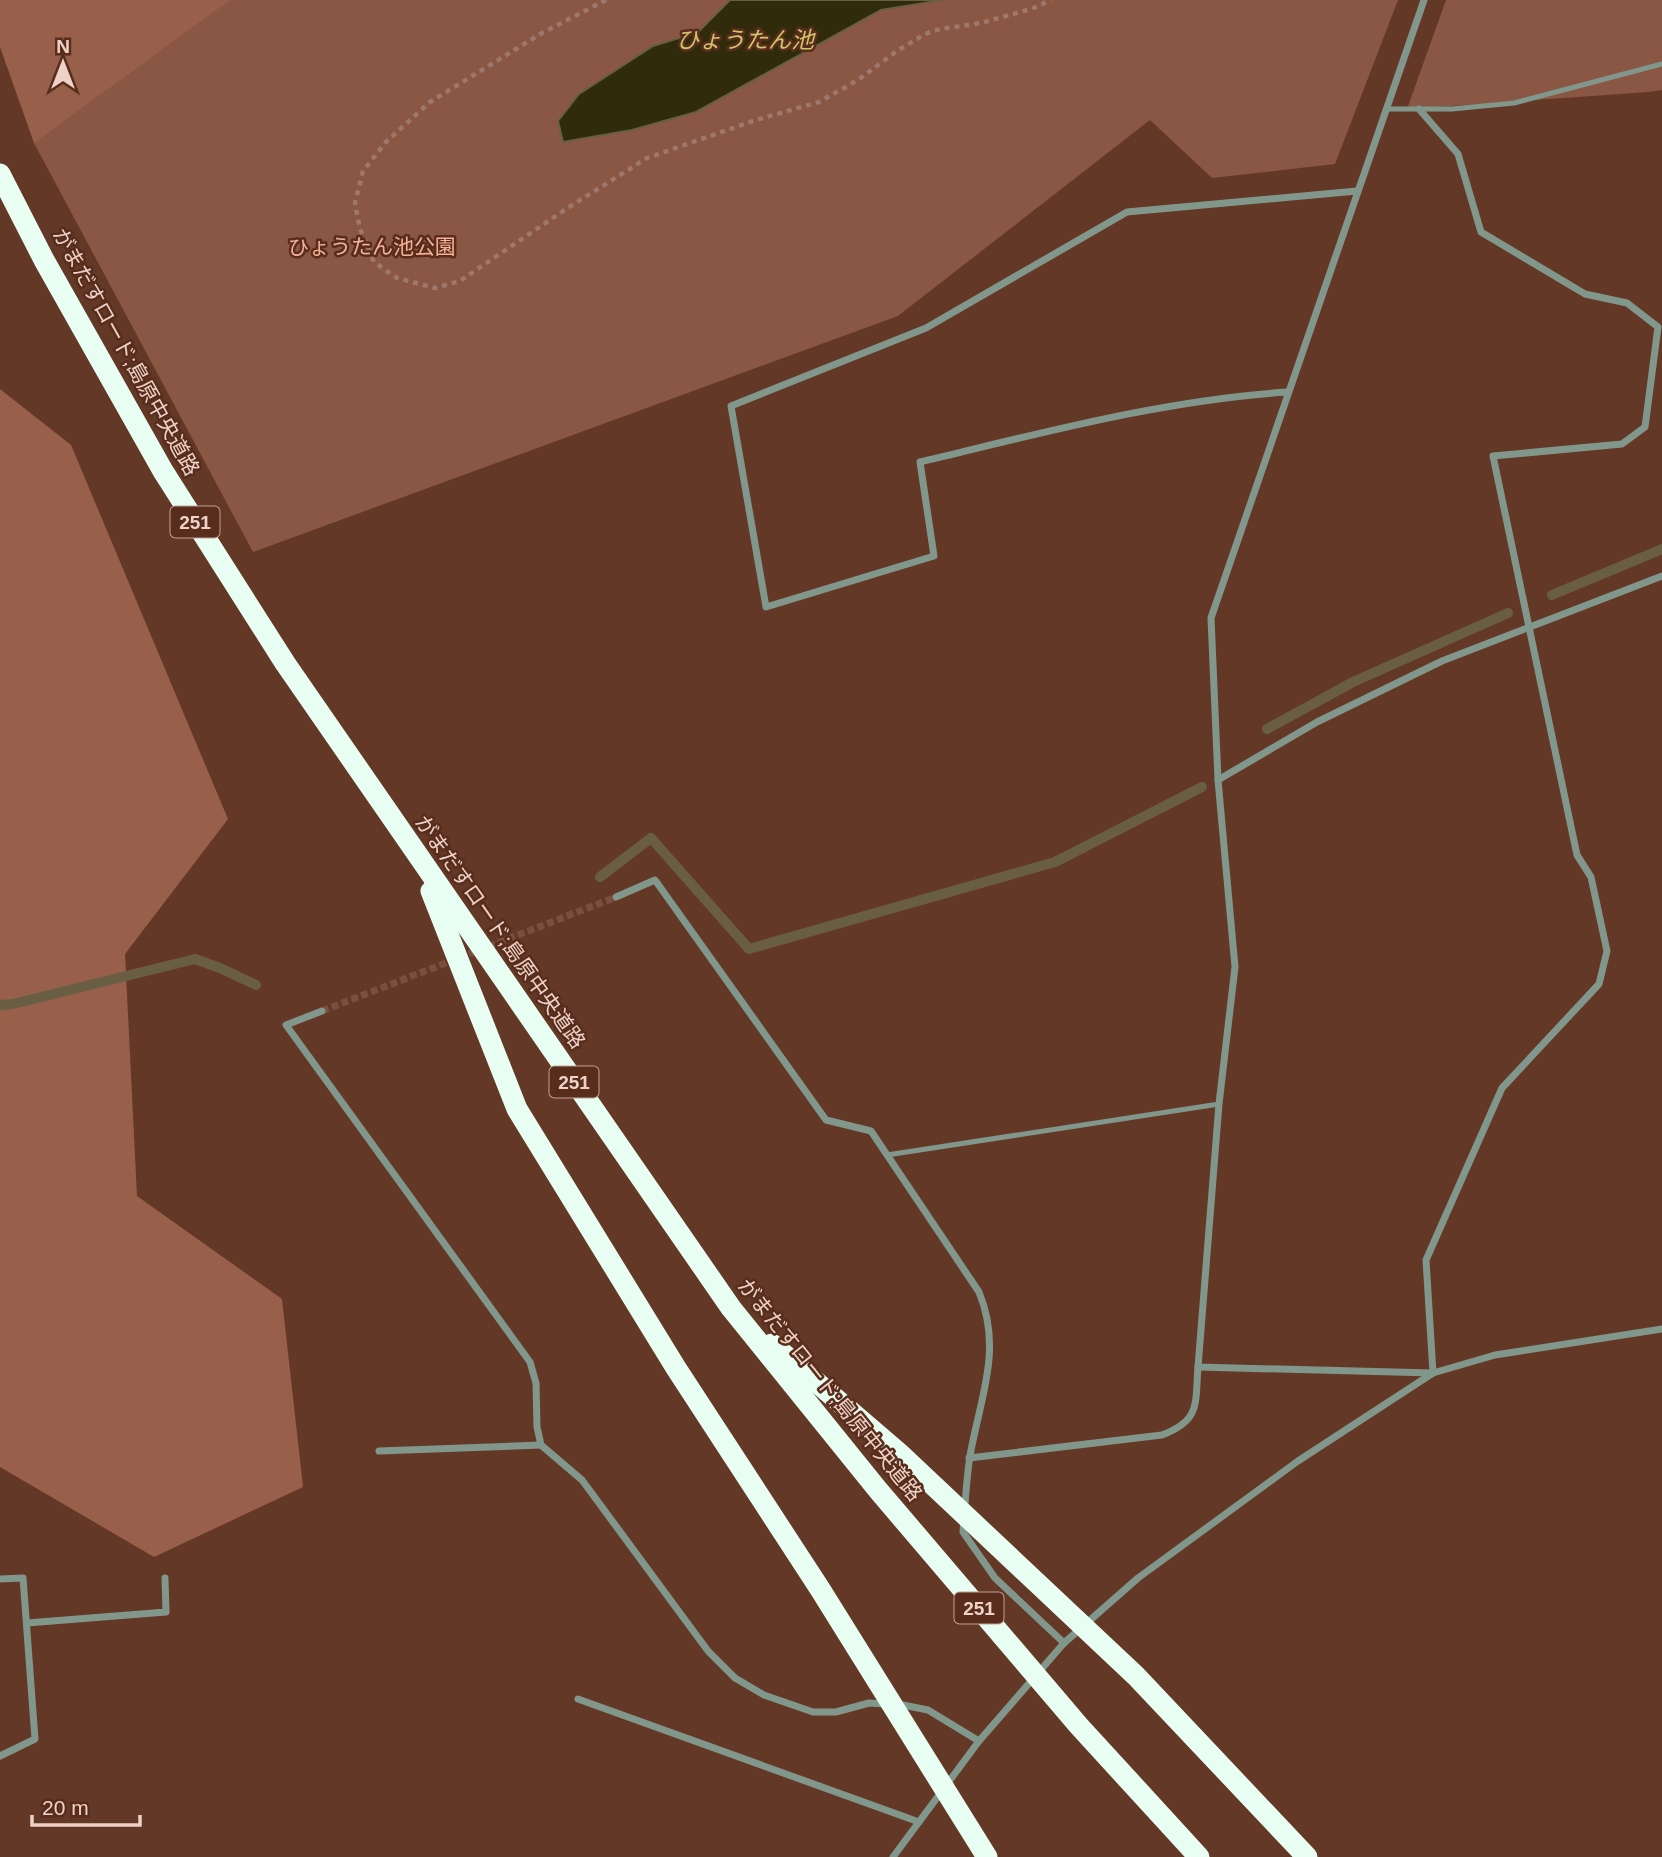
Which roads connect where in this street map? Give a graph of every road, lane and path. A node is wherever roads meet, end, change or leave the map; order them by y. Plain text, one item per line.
1 (606, 0) edge
2 (1051, 0) edge
3 (1424, 0) edge
4 (1662, 64) edge
5 (1386, 109) junction
6 (1419, 109) junction
7 (0, 174) edge
8 (1357, 191) junction
9 (1288, 392) junction
10 (1662, 576) edge
11 (1529, 627) junction
12 (1218, 780) junction
13 (417, 855) junction
14 (616, 897) tunnel mouth
15 (322, 1011) tunnel mouth
16 (1219, 1104) junction
17 (887, 1155) junction
18 (731, 1308) junction
19 (1662, 1329) edge
20 (1198, 1367) junction
21 (1433, 1373) junction
22 (541, 1445) junction
23 (379, 1451) dead end
24 (969, 1458) junction
25 (165, 1578) dead end
26 (0, 1579) edge
27 (27, 1623) junction
28 (1064, 1643) junction
29 (578, 1699) dead end
30 (978, 1741) junction
31 (0, 1756) edge
32 (919, 1822) junction
33 (893, 1857) edge
34 (987, 1857) edge
35 (1199, 1857) edge
36 (1307, 1857) edge

1 - 2 path
3 - 5 street
4 - 6 lane
5 - 6 lane
5 - 8 street
6 - 11 street
7 - 13 highway, がまだすロード;島原中央道路 / 251
8 - 9 street
8 - 9 street
9 - 12 street
10 - 11 street
11 - 12 street
11 - 21 street
12 - 16 street
13 - 18 highway, がまだすロード;島原中央道路 / 251
13 - 34 highway
14 - 17 street
15 - 22 street
16 - 17 lane
16 - 20 street
17 - 24 street
18 - 35 highway, がまだすロード;島原中央道路 / 251
18 - 36 highway
19 - 21 street
20 - 21 street
20 - 24 street
21 - 28 street
22 - 23 street
22 - 30 street
24 - 28 street
25 - 27 street
26 - 27 street
27 - 31 street
28 - 30 street
29 - 32 street
30 - 32 street
32 - 33 street

